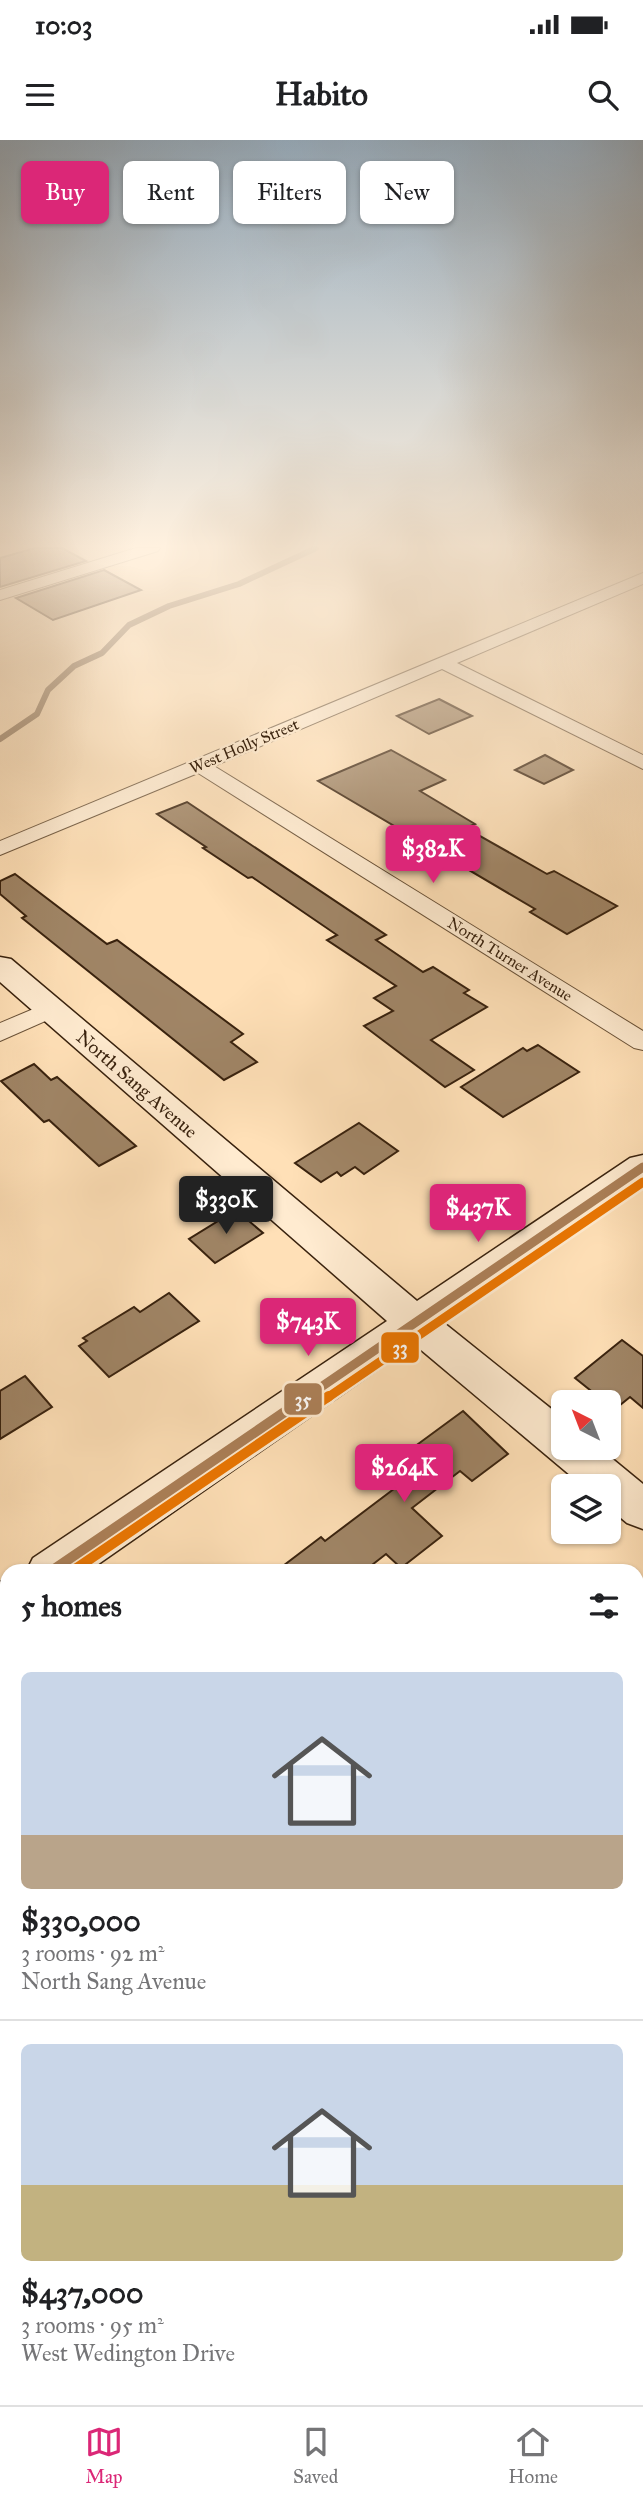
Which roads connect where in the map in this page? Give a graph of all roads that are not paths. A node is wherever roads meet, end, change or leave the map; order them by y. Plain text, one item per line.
1 (461, 654) edge
2 (441, 662) junction
3 (643, 763) edge
4 (199, 765) junction
5 (0, 849) edge
6 (0, 966) edge
7 (50, 1010) junction
8 (0, 1033) edge
9 (643, 1042) edge
10 (643, 1167) edge
11 (415, 1322) junction
12 (551, 1434) edge
13 (582, 1460) edge
14 (643, 1510) edge
15 (60, 1564) edge

1 - 2 street, West Holly Street
2 - 3 street
2 - 4 street, West Holly Street
4 - 5 street, West Holly Street
4 - 9 street, North Turner Avenue
6 - 7 street, North Sang Avenue
7 - 8 street
7 - 11 street, North Sang Avenue
10 - 11 street
11 - 12 street, North Sang Avenue
11 - 15 street
13 - 14 street, North Sang Avenue

